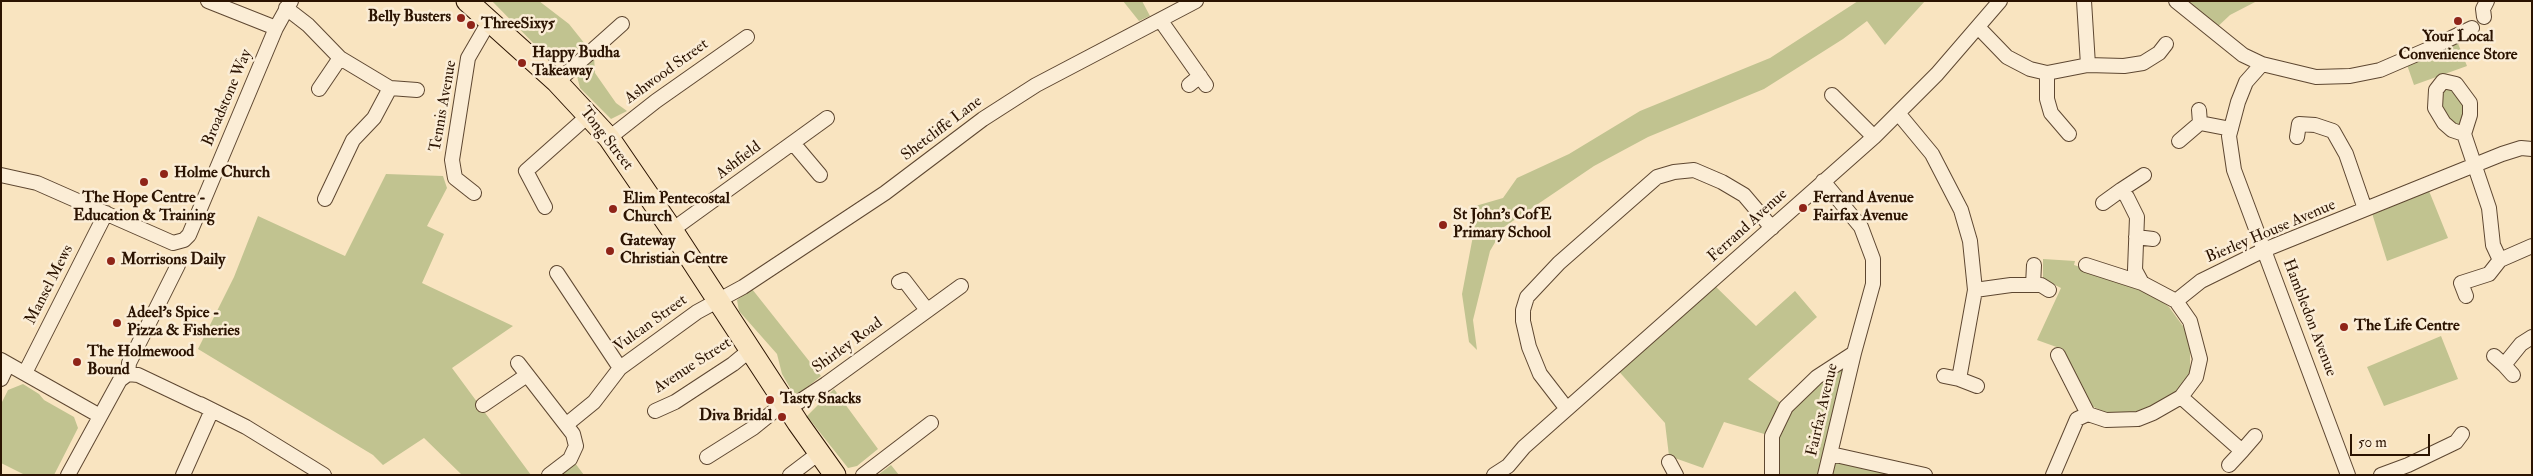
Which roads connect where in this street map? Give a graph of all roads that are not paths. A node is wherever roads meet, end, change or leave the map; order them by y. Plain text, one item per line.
1 (208, 1) edge
2 (467, 1) edge
3 (1196, 1) edge
4 (2000, 1) edge
5 (2084, 1) edge
6 (2176, 1) edge
7 (2487, 1) edge
8 (289, 4) edge
9 (2484, 17) dead end
10 (490, 20) junction
11 (1161, 20) junction
12 (622, 24) dead end
13 (1978, 27) junction
14 (276, 28) junction
15 (2472, 28) dead end
16 (747, 37) dead end
17 (2166, 44) dead end
18 (340, 58) junction
19 (2262, 64) junction
20 (2088, 65) junction
21 (2047, 72) junction
22 (557, 82) junction
23 (1198, 82) dead end
24 (390, 88) junction
25 (319, 89) dead end
26 (417, 90) dead end
27 (1832, 95) dead end
28 (1898, 113) junction
29 (589, 115) junction
30 (827, 118) dead end
31 (2231, 128) junction
32 (2069, 134) dead end
33 (2464, 134) dead end
34 (1874, 137) junction
35 (2298, 137) dead end
36 (609, 138) junction
37 (2179, 141) dead end
38 (794, 143) junction
39 (2532, 149) edge
40 (2474, 166) junction
41 (1, 175) edge
42 (820, 175) dead end
43 (2144, 175) dead end
44 (1823, 181) junction
45 (2121, 190) junction
46 (474, 194) dead end
47 (325, 200) dead end
48 (2103, 203) dead end
49 (545, 207) dead end
50 (2365, 209) junction
51 (106, 213) junction
52 (1772, 228) junction
53 (672, 230) junction
54 (2136, 237) junction
55 (2153, 239) dead end
56 (2532, 246) edge
57 (2264, 250) junction
58 (2500, 260) junction
59 (178, 265) dead end
60 (2034, 265) dead end
61 (2086, 265) dead end
62 (557, 273) dead end
63 (898, 282) dead end
64 (2142, 282) junction
65 (2033, 285) junction
66 (961, 286) dead end
67 (2459, 286) dead end
68 (1975, 290) junction
69 (2049, 290) dead end
70 (717, 300) junction
71 (2176, 301) junction
72 (927, 310) junction
73 (2532, 337) edge
74 (750, 350) junction
75 (1854, 353) junction
76 (2058, 355) dead end
77 (5, 362) edge
78 (518, 363) dead end
79 (2504, 366) dead end
80 (620, 368) junction
81 (25, 373) junction
82 (128, 374) junction
83 (527, 375) junction
84 (1944, 376) dead end
85 (1, 379) edge
86 (1959, 379) junction
87 (1976, 386) dead end
88 (2181, 397) junction
89 (483, 405) dead end
90 (204, 406) junction
91 (786, 406) junction
92 (1568, 409) junction
93 (655, 411) dead end
94 (2088, 414) junction
95 (100, 416) junction
96 (931, 423) dead end
97 (567, 424) junction
98 (2462, 434) dead end
99 (2255, 436) dead end
100 (2242, 451) junction
101 (819, 453) junction
102 (1831, 454) junction
103 (707, 457) dead end
104 (1669, 462) dead end
105 (2229, 465) dead end
106 (1512, 470) edge
107 (2410, 470) edge
108 (68, 475) edge
109 (183, 475) edge
110 (324, 475) edge
111 (549, 475) edge
112 (790, 475) edge
113 (835, 475) edge
114 (863, 475) edge
115 (1494, 475) edge
116 (1676, 475) edge
117 (1772, 475) edge
118 (1825, 475) edge
119 (1925, 475) edge
120 (2053, 475) edge
121 (2348, 475) edge
122 (2381, 475) edge

1 - 14 street
2 - 10 highway, Tong Street
3 - 11 street, Shetcliffe Lane
4 - 13 street, Ferrand Avenue
5 - 20 street
6 - 19 street
7 - 9 street
8 - 14 street, Broadstone Way
8 - 18 street
10 - 22 highway, Tong Street
10 - 46 street, Tennis Avenue
11 - 23 street
11 - 70 street, Shetcliffe Lane
12 - 22 street
13 - 21 street
13 - 28 street, Ferrand Avenue
14 - 51 street, Broadstone Way
15 - 19 street
16 - 36 street, Ashwood Street
17 - 20 street
18 - 24 street
18 - 25 street
19 - 31 street, Hambledon Avenue
20 - 21 street
21 - 32 street
22 - 29 highway, Tong Street
24 - 26 street
24 - 47 street
27 - 34 street
28 - 34 street, Ferrand Avenue
28 - 68 street
29 - 36 highway, Tong Street
29 - 49 street
30 - 38 street, Ashfield
31 - 37 street
31 - 57 street, Hambledon Avenue
33 - 40 street
34 - 44 street, Ferrand Avenue
35 - 50 street
36 - 53 highway, Tong Street
38 - 42 street
38 - 53 street, Ashfield
39 - 40 street, Bierley House Avenue
40 - 50 street, Bierley House Avenue
40 - 58 street
41 - 51 street
43 - 45 street
44 - 52 street, Ferrand Avenue
44 - 75 street, Fairfax Avenue
45 - 48 street
45 - 54 street
50 - 57 street, Bierley House Avenue
51 - 81 street, Mansel Mews
52 - 92 street, Ferrand Avenue
52 - 92 street
53 - 70 highway, Tong Street
54 - 55 street
54 - 64 street
56 - 58 street
57 - 71 street, Bierley House Avenue
57 - 121 street, Hambledon Avenue
58 - 67 street
59 - 82 street
60 - 65 street
61 - 64 street
62 - 80 street
63 - 72 street
64 - 71 street
65 - 68 street
65 - 69 street
66 - 72 street, Shirley Road
68 - 86 street
70 - 74 highway, Tong Street
70 - 80 street, Vulcan Street
71 - 88 street
72 - 91 street, Shirley Road
73 - 79 street
74 - 91 highway, Tong Street
74 - 93 street, Avenue Street
75 - 102 street, Fairfax Avenue
75 - 117 street, Fairfax Avenue
76 - 94 street
77 - 81 street
77 - 85 street
78 - 83 street
80 - 97 street, Vulcan Street
81 - 95 street
82 - 90 street
82 - 95 street
83 - 89 street
83 - 97 street
84 - 86 street
86 - 87 street
88 - 94 street
88 - 100 street
90 - 109 street
90 - 110 street
91 - 101 highway, Tong Street
91 - 103 street, Shirley Road
92 - 106 street, Ferrand Avenue
94 - 120 street
95 - 108 street
96 - 114 street
97 - 111 street
98 - 107 street
99 - 100 street
100 - 105 street
101 - 112 street
101 - 113 highway, Tong Street
102 - 118 street, Fairfax Avenue
102 - 119 street
104 - 116 street
106 - 115 street, Ferrand Avenue
107 - 122 street

